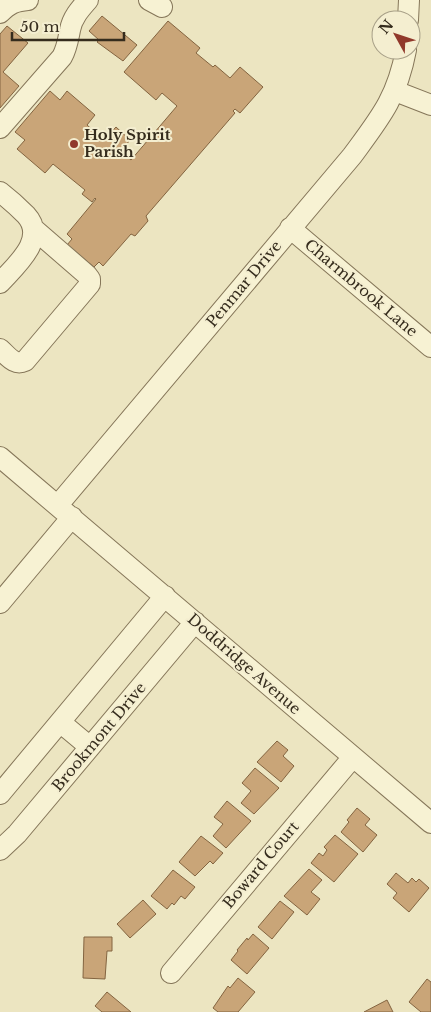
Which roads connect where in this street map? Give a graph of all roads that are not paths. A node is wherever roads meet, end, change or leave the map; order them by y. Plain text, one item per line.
1 (28, 0) edge
2 (88, 0) edge
3 (0, 13) edge
4 (404, 60) edge
5 (395, 91) junction
6 (431, 105) edge
7 (0, 128) edge
8 (0, 192) edge
9 (290, 228) junction
10 (34, 229) junction
11 (0, 283) edge
12 (431, 347) edge
13 (0, 350) edge
14 (0, 457) edge
15 (65, 511) junction
16 (165, 596) junction
17 (0, 603) edge
18 (195, 622) junction
19 (60, 722) junction
20 (90, 747) junction
21 (353, 757) junction
22 (0, 794) edge
23 (431, 823) edge
24 (0, 850) edge
25 (170, 973) dead end

1 - 3 street
2 - 7 street
4 - 5 street, Penmar Drive
5 - 6 street
5 - 9 street, Penmar Drive
8 - 10 street
9 - 12 street, Charmbrook Lane
9 - 15 street, Penmar Drive
10 - 11 street
10 - 13 street
14 - 15 street, Doddridge Avenue
15 - 16 street, Doddridge Avenue
15 - 17 street, Penmar Drive
16 - 18 street, Doddridge Avenue
16 - 19 street
18 - 20 street, Brookmont Drive
18 - 21 street, Doddridge Avenue
19 - 20 street
19 - 22 street
20 - 24 street, Brookmont Drive
21 - 23 street, Doddridge Avenue
21 - 25 street, Boward Court

